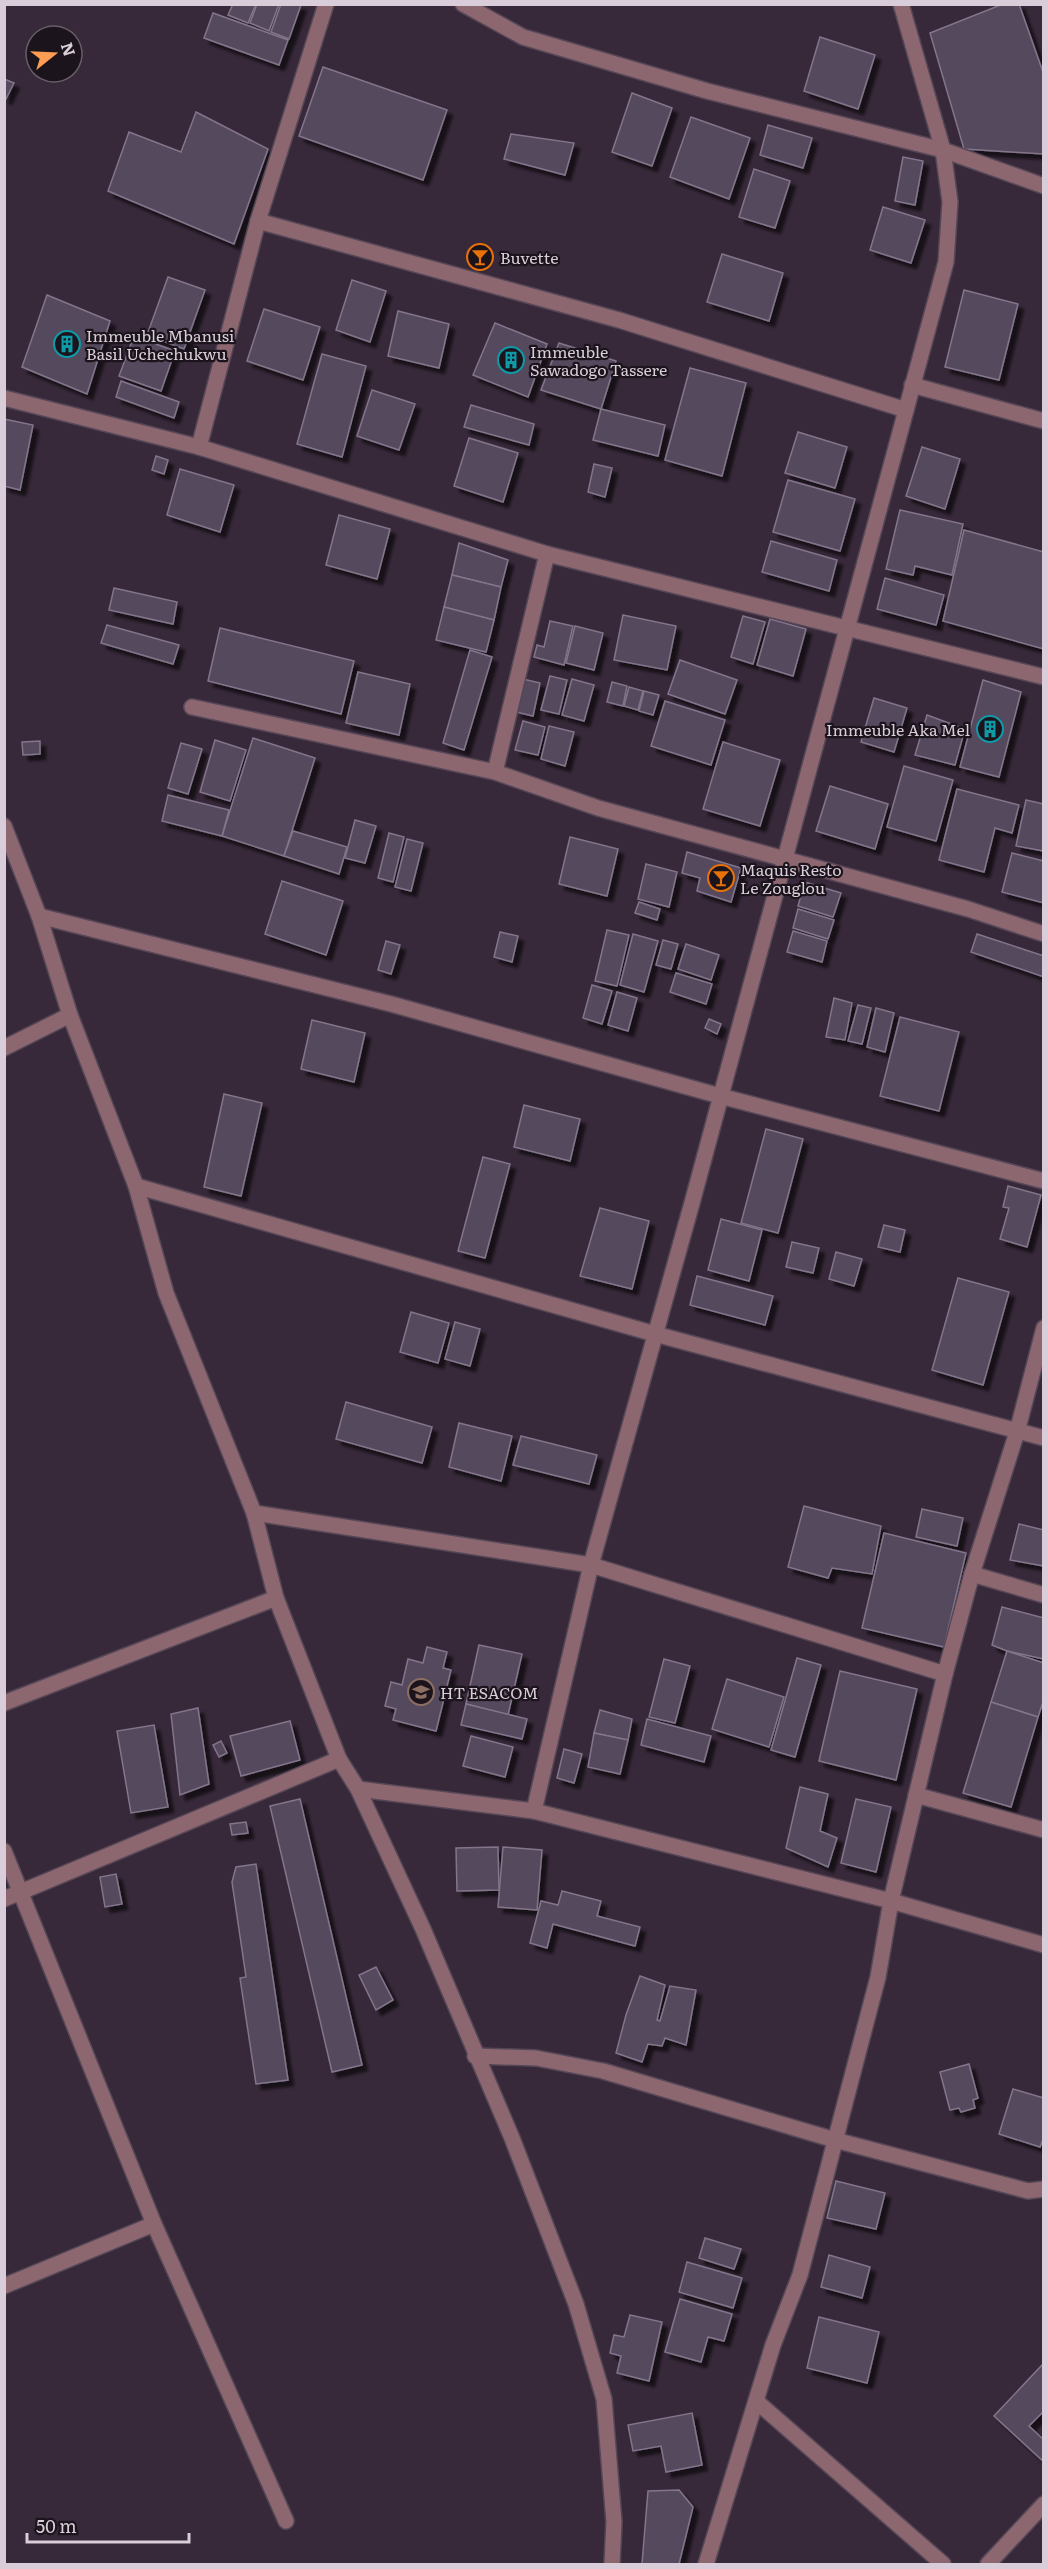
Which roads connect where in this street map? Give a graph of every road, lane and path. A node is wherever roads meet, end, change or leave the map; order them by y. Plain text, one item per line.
1 (326, 4) edge
2 (463, 4) edge
3 (901, 4) edge
4 (942, 150) junction
5 (1044, 186) edge
6 (258, 221) junction
7 (912, 385) junction
8 (4, 398) edge
9 (906, 410) junction
10 (1044, 421) edge
11 (199, 447) junction
12 (547, 554) junction
13 (847, 630) junction
14 (1044, 677) edge
15 (192, 707) dead end
16 (495, 772) junction
17 (4, 826) edge
18 (784, 860) junction
19 (39, 916) junction
20 (1044, 934) edge
21 (70, 1015) junction
22 (4, 1048) edge
23 (720, 1096) junction
24 (1044, 1181) edge
25 (136, 1186) junction
26 (1044, 1328) edge
27 (655, 1334) junction
28 (1017, 1432) junction
29 (1044, 1438) edge
30 (254, 1513) junction
31 (591, 1565) junction
32 (972, 1574) junction
33 (1044, 1595) edge
34 (276, 1598) junction
35 (945, 1674) junction
36 (4, 1703) edge
37 (339, 1759) junction
38 (358, 1789) junction
39 (916, 1795) junction
40 (534, 1811) junction
41 (1044, 1830) edge
42 (4, 1851) edge
43 (21, 1892) junction
44 (4, 1899) edge
45 (891, 1901) junction
46 (1044, 1945) edge
47 (475, 2056) junction
48 (835, 2140) junction
49 (1044, 2189) edge
50 (154, 2224) junction
51 (4, 2286) edge
52 (756, 2402) junction
53 (1044, 2504) edge
54 (286, 2521) dead end
55 (612, 2565) edge
56 (706, 2565) edge
57 (943, 2565) edge
58 (988, 2565) edge

1 - 6 street
2 - 4 street
3 - 4 street
4 - 5 street
4 - 7 street
6 - 9 street
6 - 11 street
7 - 9 street
7 - 10 street
8 - 11 street
9 - 13 street
11 - 12 street
12 - 13 street
12 - 16 street
13 - 14 street
13 - 18 street
15 - 16 street
16 - 18 street
17 - 19 street
18 - 20 street
18 - 23 street
19 - 21 street
19 - 23 street
21 - 22 street
21 - 25 street
23 - 24 street
23 - 27 street
25 - 27 street
25 - 30 street
26 - 28 street
27 - 28 street
27 - 31 street
28 - 29 street
28 - 32 street
30 - 31 street
30 - 34 street
31 - 35 street
31 - 40 street
32 - 33 street
32 - 35 street
34 - 36 street
34 - 37 street
35 - 39 street
37 - 38 street
37 - 43 street
38 - 40 street
38 - 47 street
39 - 41 street
39 - 45 street
40 - 45 street
42 - 43 street
43 - 44 street
43 - 50 street
45 - 46 street
45 - 48 street
47 - 48 street
47 - 55 street
48 - 49 street
48 - 52 street
50 - 51 street
50 - 54 street
52 - 56 street
52 - 57 street
53 - 58 street

